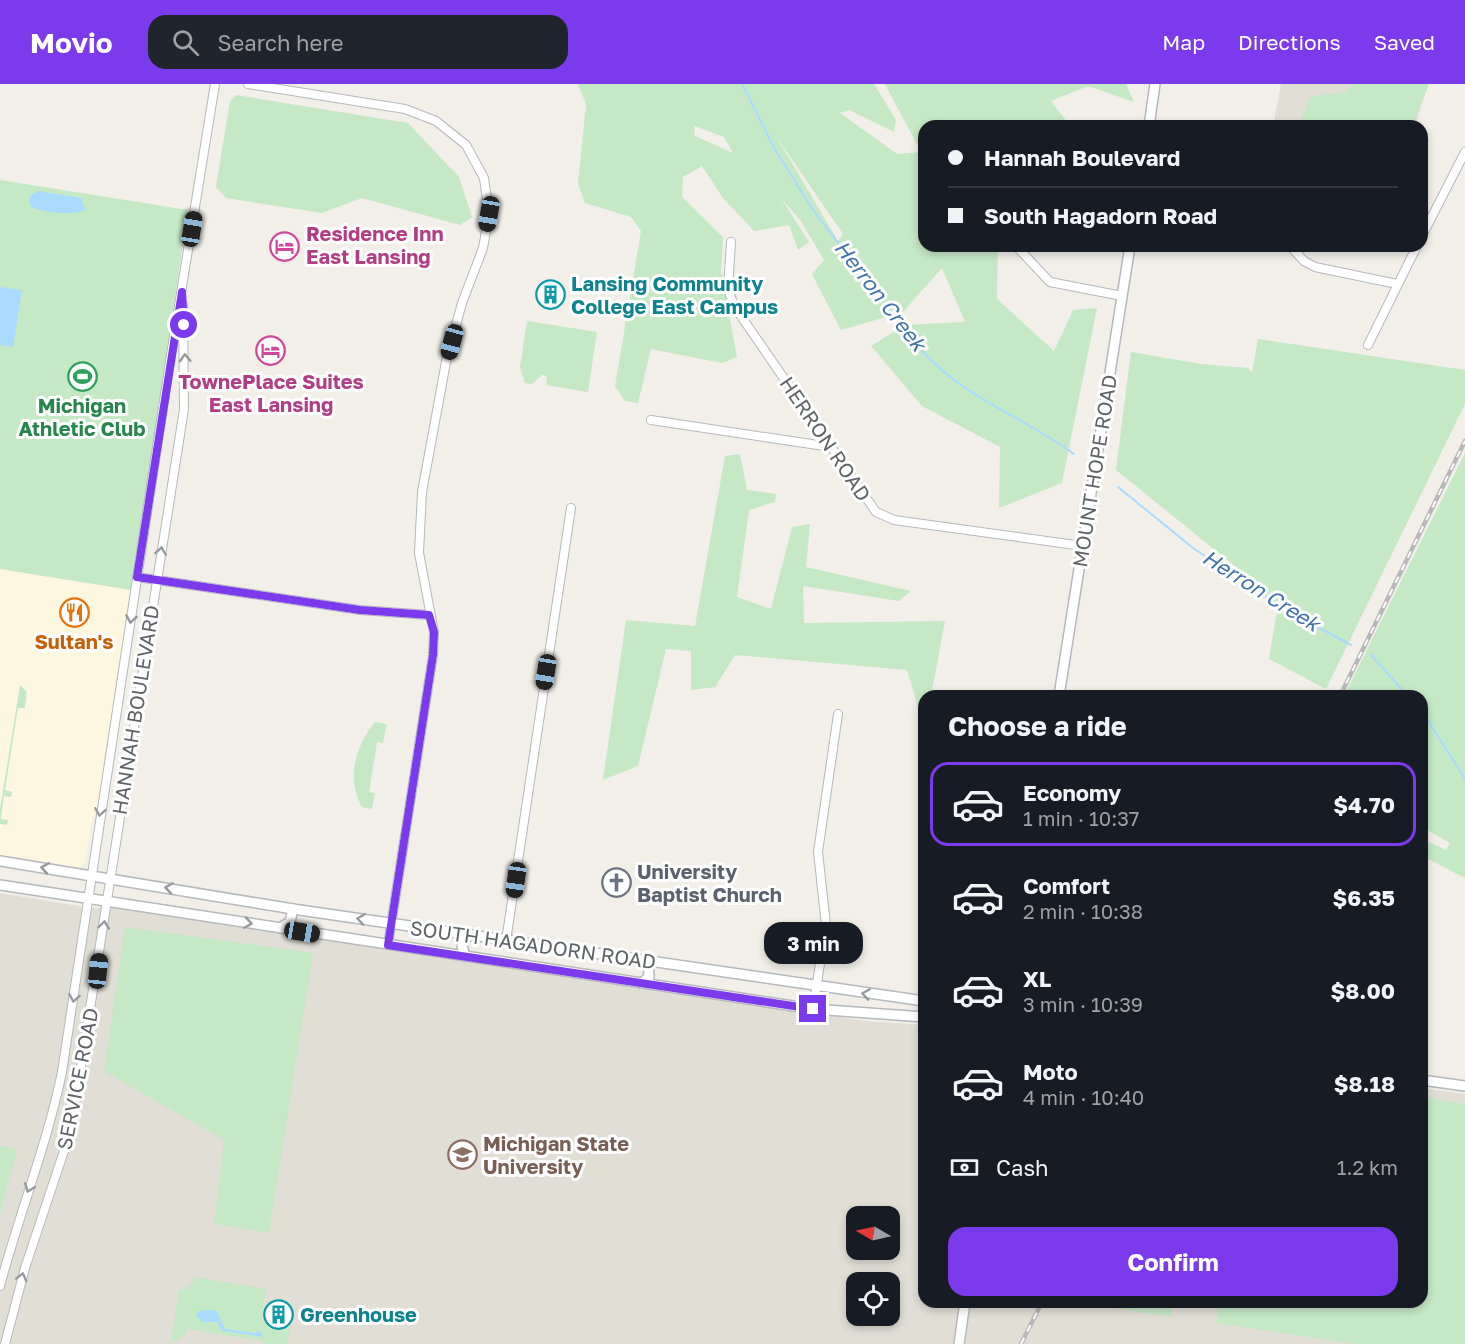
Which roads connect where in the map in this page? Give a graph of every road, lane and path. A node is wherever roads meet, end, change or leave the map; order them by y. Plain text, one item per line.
1 (215, 84) edge
2 (248, 84) edge
3 (1155, 84) edge
4 (1150, 120) edge
5 (1465, 152) edge
6 (1428, 224) edge
7 (731, 242) dead end
8 (1021, 252) edge
9 (1129, 252) edge
10 (1296, 252) edge
11 (1414, 252) edge
12 (1397, 284) junction
13 (182, 292) junction
14 (1122, 296) junction
15 (1368, 345) dead end
16 (651, 420) dead end
17 (831, 447) junction
18 (571, 508) dead end
19 (1083, 546) junction
20 (137, 577) junction
21 (156, 580) junction
22 (429, 615) junction
23 (1060, 690) edge
24 (838, 714) dead end
25 (0, 861) edge
26 (91, 876) junction
27 (111, 879) junction
28 (0, 885) edge
29 (88, 899) junction
30 (107, 902) junction
31 (293, 909) junction
32 (391, 923) junction
33 (280, 928) junction
34 (468, 935) junction
35 (506, 941) junction
36 (388, 945) junction
37 (465, 956) junction
38 (648, 962) junction
39 (642, 983) junction
40 (817, 987) junction
41 (918, 1000) edge
42 (813, 1009) junction
43 (918, 1017) edge
44 (1428, 1081) edge
45 (1465, 1086) edge
46 (0, 1286) edge
47 (964, 1308) edge
48 (5, 1344) edge
49 (959, 1344) edge

1 - 13 street, HANNAH BOULEVARD
2 - 22 street
3 - 4 street
5 - 6 street
7 - 17 street, HERRON ROAD
8 - 14 street
9 - 14 street, MOUNT HOPE ROAD
10 - 12 street
11 - 12 street
12 - 15 street
13 - 20 street, HANNAH BOULEVARD
21 -> 13 street, HANNAH BOULEVARD
14 - 19 street, MOUNT HOPE ROAD
16 - 17 street
17 - 19 street, HERRON ROAD
18 - 35 street
19 - 23 street, MOUNT HOPE ROAD
20 - 21 street
20 -> 26 street, HANNAH BOULEVARD
21 - 22 street
21 - 27 street, HANNAH BOULEVARD
22 - 32 street
24 - 40 street
26 -> 25 street, SOUTH HAGADORN ROAD
26 - 27 street, SOUTH HAGADORN ROAD
26 - 29 street, HANNAH BOULEVARD
27 - 30 street, SERVICE ROAD
31 -> 27 street, SOUTH HAGADORN ROAD
28 - 29 street, SOUTH HAGADORN ROAD
29 - 30 street, SOUTH HAGADORN ROAD
29 -> 46 street, HANNAH BOULEVARD
30 -> 33 street, SOUTH HAGADORN ROAD
48 -> 30 street, SERVICE ROAD
32 -> 31 street, SOUTH HAGADORN ROAD
31 - 33 street
32 - 34 street, SOUTH HAGADORN ROAD
32 - 36 street
33 - 36 street, SOUTH HAGADORN ROAD
34 - 35 street, SOUTH HAGADORN ROAD
34 - 37 street
35 - 38 street, SOUTH HAGADORN ROAD
36 - 37 street, SOUTH HAGADORN ROAD
37 - 39 street, SOUTH HAGADORN ROAD
38 - 39 street
38 - 40 street, SOUTH HAGADORN ROAD
39 - 42 street, SOUTH HAGADORN ROAD
41 -> 40 street, SOUTH HAGADORN ROAD
40 - 42 street
42 - 43 street, SOUTH HAGADORN ROAD
44 - 45 street
47 - 49 street

